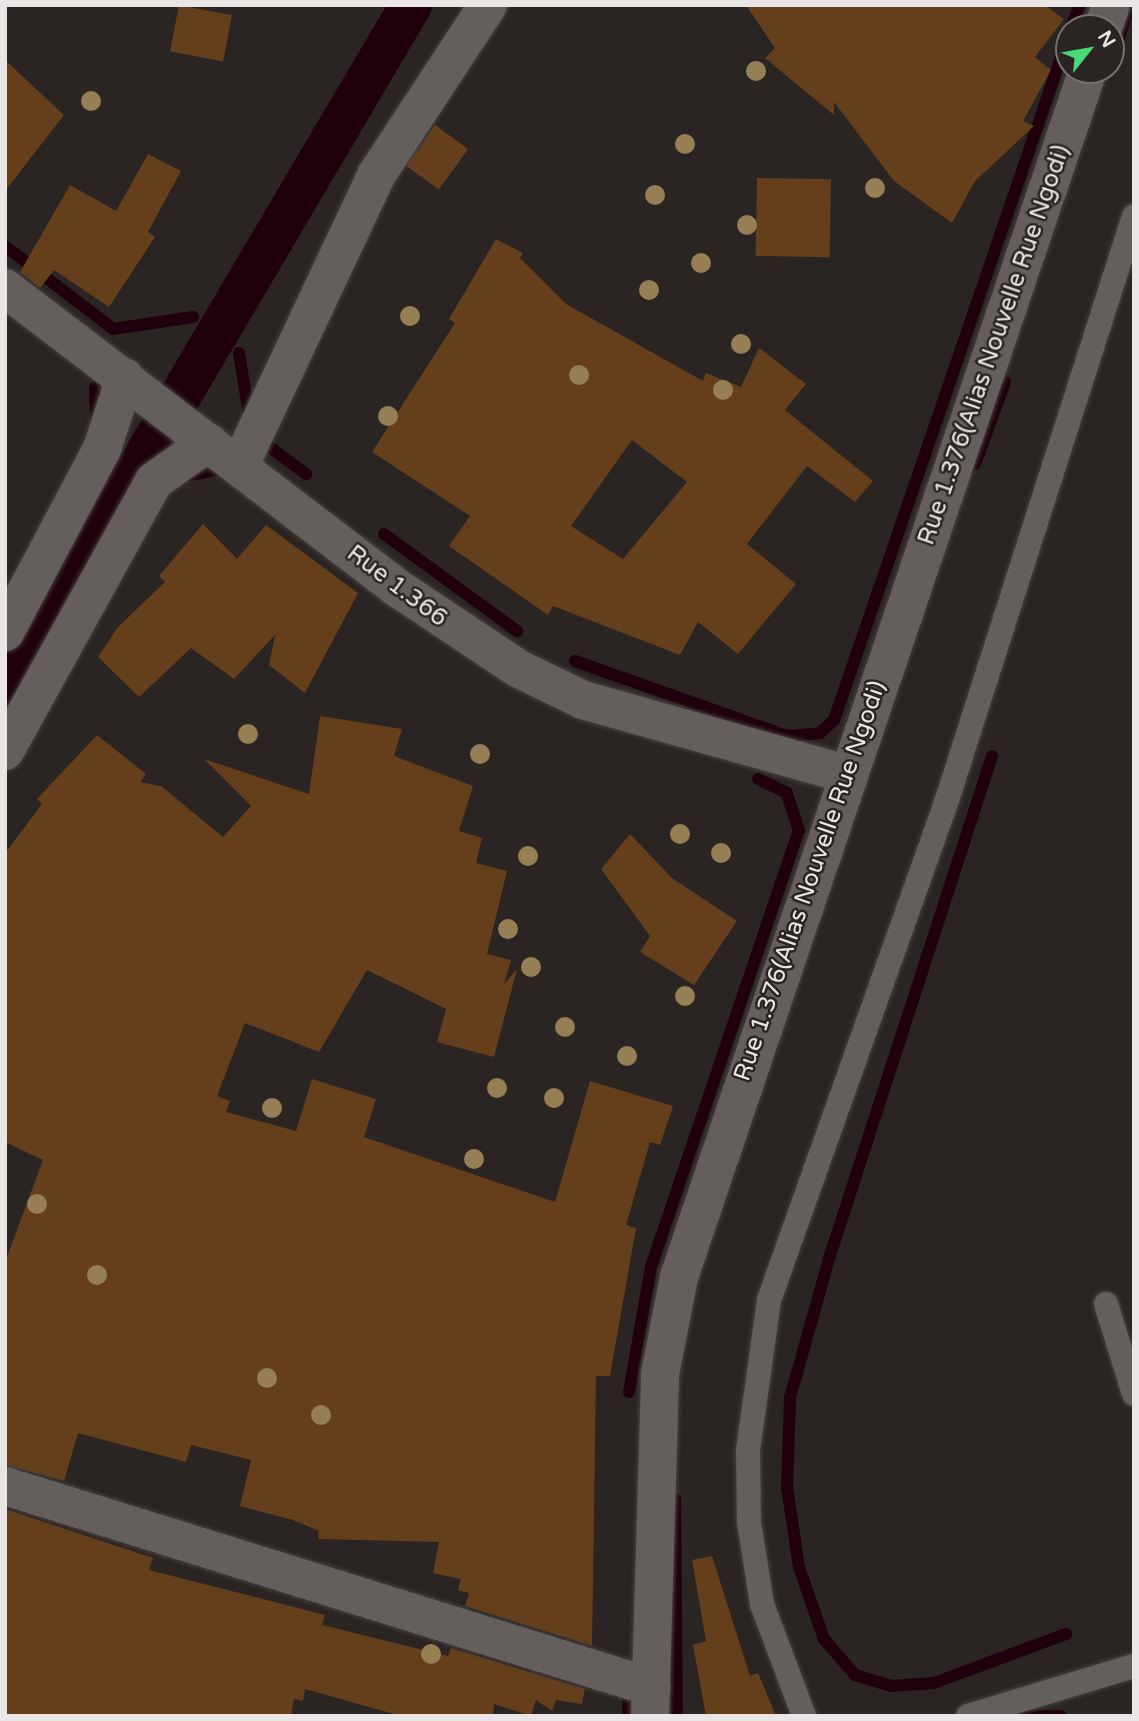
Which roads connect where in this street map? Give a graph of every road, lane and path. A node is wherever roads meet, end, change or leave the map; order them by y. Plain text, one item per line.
1 (488, 5) edge
2 (1083, 84) edge
3 (1134, 216) edge
4 (5, 288) edge
5 (125, 378) junction
6 (209, 442) junction
7 (240, 466) junction
8 (5, 632) edge
9 (5, 751) edge
10 (846, 774) junction
11 (1106, 1304) dead end
12 (1134, 1394) edge
13 (5, 1486) edge
14 (1134, 1666) edge
15 (651, 1702) edge
16 (804, 1716) edge
17 (968, 1716) edge

1 - 7 street
2 - 10 street, Rue 1.376(Alias Nouvelle Rue Ngodi)
3 - 16 lane
4 - 5 street, Rue 1.366
5 - 6 street, Rue 1.366
5 - 8 street
6 - 7 street, Rue 1.366
6 - 9 street
7 - 10 street, Rue 1.366
10 - 15 street, Rue 1.376(Alias Nouvelle Rue Ngodi)
11 - 12 lane
13 - 15 street
14 - 17 lane

